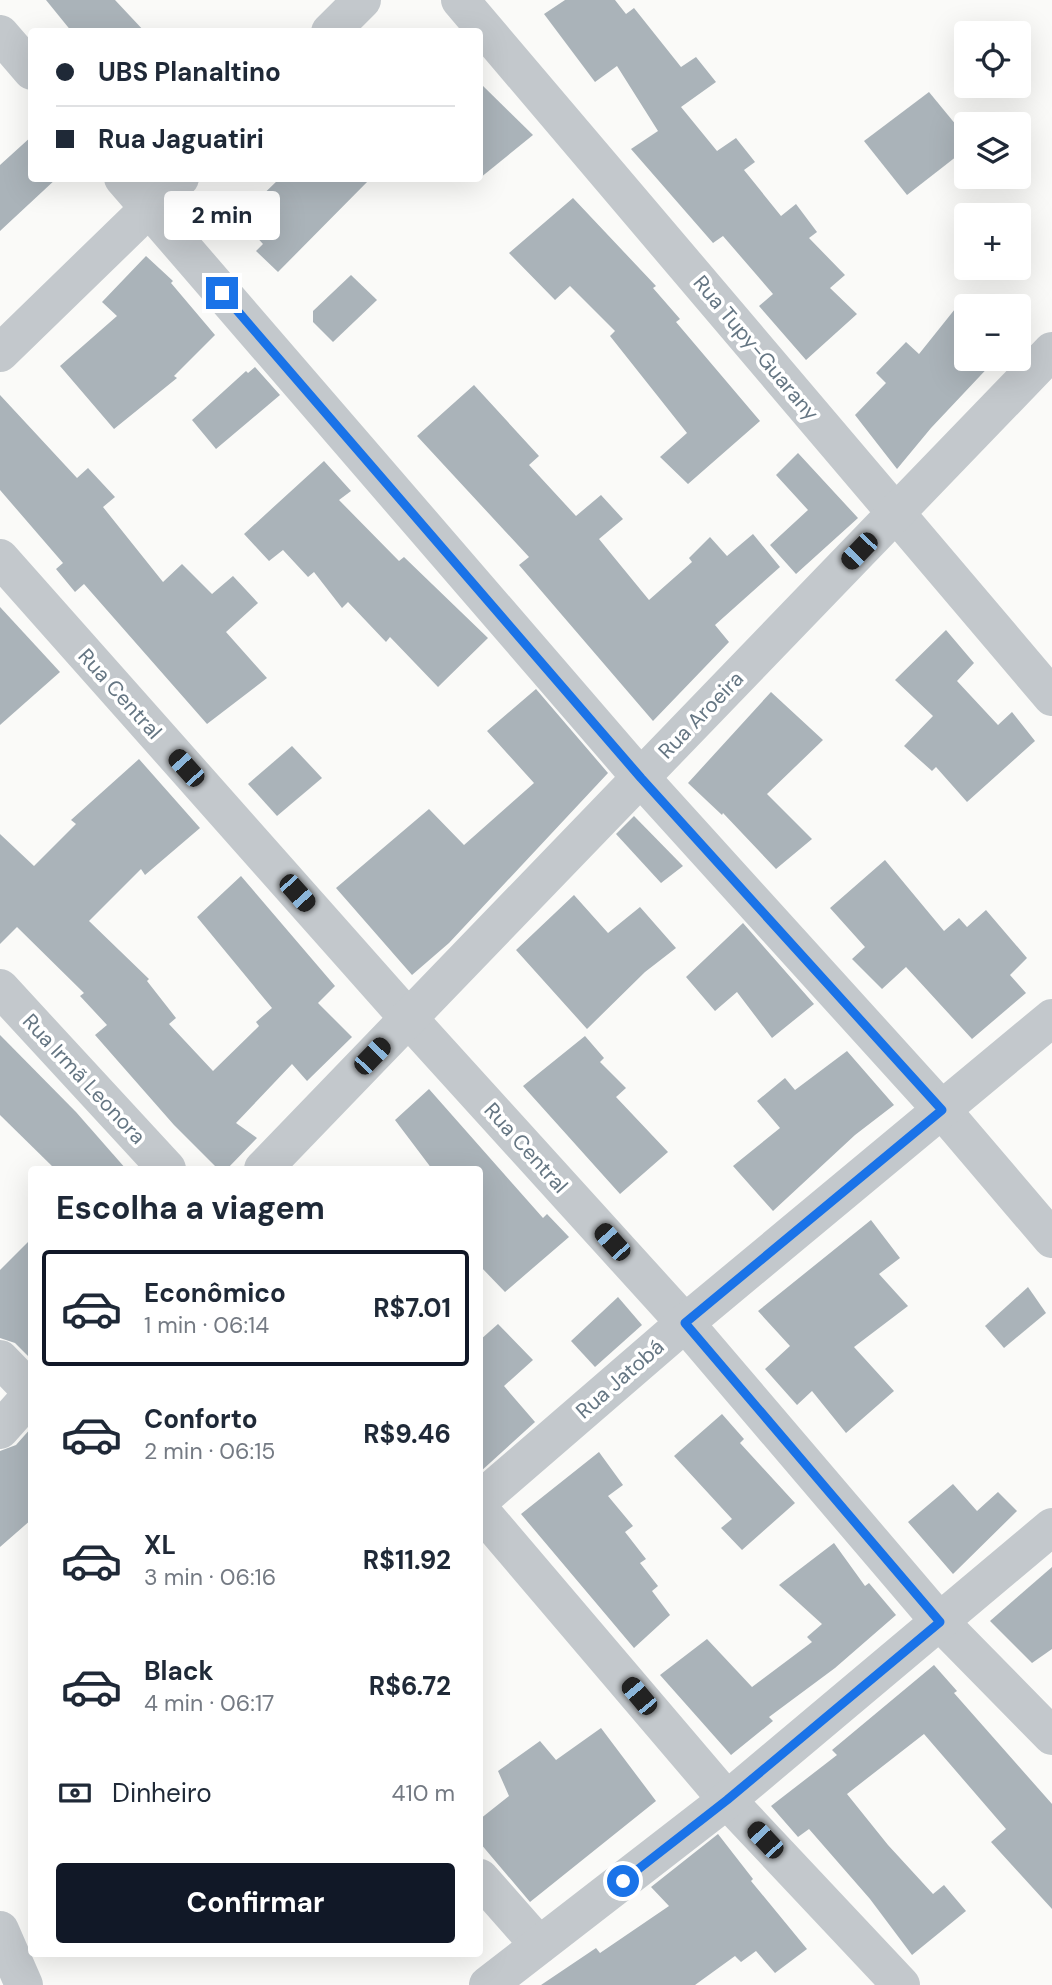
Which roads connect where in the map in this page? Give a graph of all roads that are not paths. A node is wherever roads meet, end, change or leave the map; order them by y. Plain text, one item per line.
1 (362, 0) edge
2 (460, 0) edge
3 (334, 28) edge
4 (0, 34) edge
5 (28, 66) edge
6 (126, 182) edge
7 (176, 182) edge
8 (149, 209) junction
9 (1052, 351) edge
10 (0, 353) edge
11 (895, 513) junction
12 (0, 558) edge
13 (1052, 696) edge
14 (641, 778) junction
15 (0, 988) edge
16 (1052, 1017) edge
17 (409, 1019) junction
18 (942, 1110) junction
19 (164, 1166) edge
20 (266, 1166) edge
21 (1052, 1239) edge
22 (685, 1323) junction
23 (0, 1359) edge
24 (28, 1389) edge
25 (28, 1398) edge
26 (0, 1430) edge
27 (483, 1497) edge
28 (483, 1514) edge
29 (1052, 1527) edge
30 (940, 1622) junction
31 (1052, 1736) edge
32 (727, 1800) junction
33 (483, 1881) edge
34 (0, 1930) edge
35 (539, 1945) junction
36 (900, 1984) edge
37 (24, 1985) edge
38 (488, 1985) edge

1 - 3 street
2 - 11 street, Rua Tupy-Guarany
4 - 5 street
6 - 8 street
7 - 8 street
8 - 10 street
8 - 14 street
9 - 11 street, Rua Aroeira
11 - 13 street, Rua Tupy-Guarany
11 - 14 street, Rua Aroeira
12 - 17 street, Rua Central
14 - 17 street, Rua Aroeira
14 - 18 street
15 - 19 street, Rua Irmã Leonora
16 - 18 street, Rua Jatobá
17 - 20 street, Rua Aroeira
17 - 22 street, Rua Central
18 - 21 street
18 - 22 street, Rua Jatobá
22 - 27 street, Rua Jatobá
22 - 30 street, Rua Central
23 - 24 street
25 - 26 street
28 - 32 street
29 - 30 street
30 - 31 street, Rua Central
30 - 32 street
32 - 35 street
32 - 36 street
33 - 35 street
34 - 37 street
35 - 38 street

